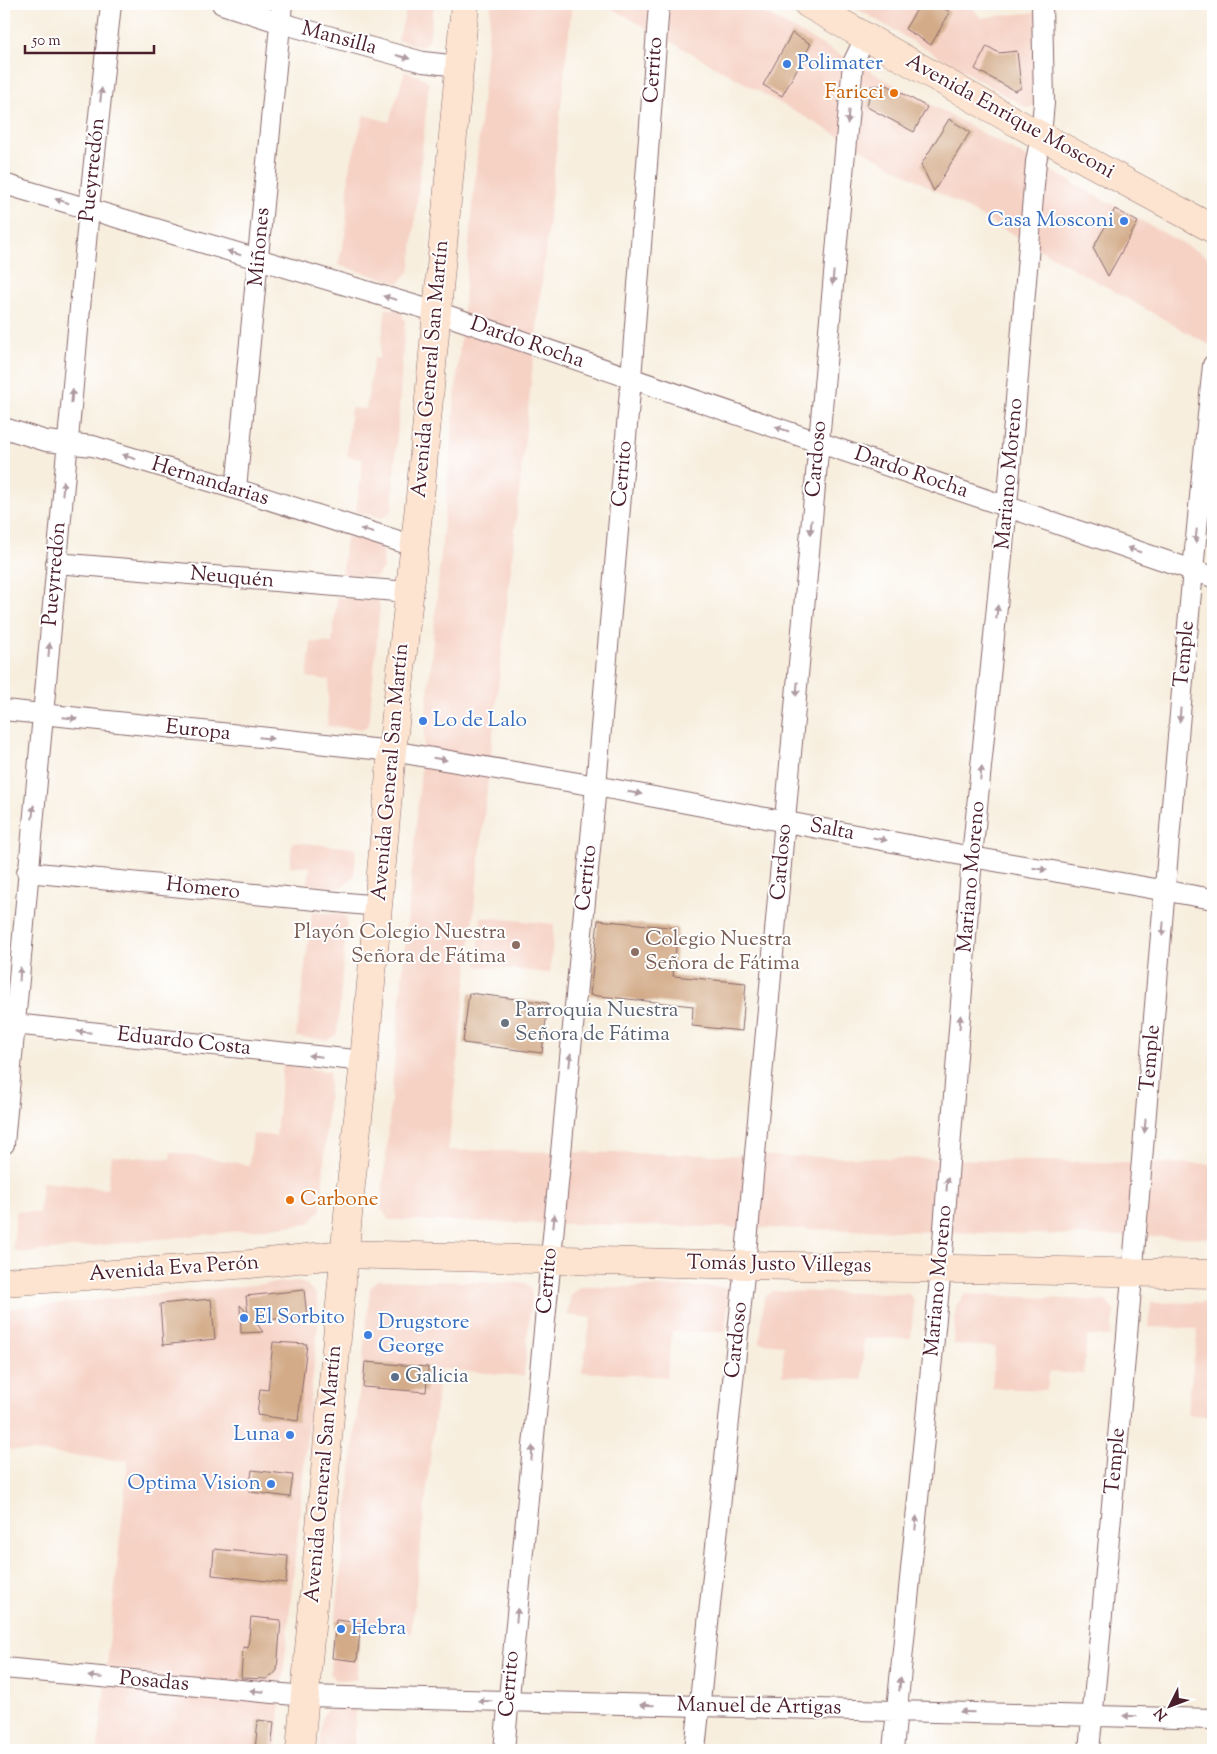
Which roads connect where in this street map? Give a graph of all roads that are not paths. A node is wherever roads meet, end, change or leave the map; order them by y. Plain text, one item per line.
1 (111, 4) edge
2 (222, 4) edge
3 (465, 4) edge
4 (659, 4) edge
5 (808, 4) edge
6 (1042, 4) edge
7 (281, 14) edge
8 (866, 36) junction
9 (459, 66) junction
10 (1041, 135) junction
11 (4, 184) edge
12 (89, 209) junction
13 (1213, 228) edge
14 (259, 260) junction
15 (437, 312) junction
16 (1213, 365) edge
17 (630, 379) junction
18 (4, 428) edge
19 (818, 442) junction
20 (68, 444) junction
21 (236, 489) junction
22 (1007, 506) junction
23 (414, 546) junction
24 (56, 563) junction
25 (1192, 570) junction
26 (1213, 577) edge
27 (408, 592) junction
28 (4, 710) edge
29 (43, 715) junction
30 (392, 751) junction
31 (596, 786) junction
32 (786, 821) junction
33 (972, 857) junction
34 (28, 872) junction
35 (1166, 891) junction
36 (1213, 899) edge
37 (378, 906) junction
38 (10, 1024) edge
39 (364, 1062) junction
40 (4, 1144) edge
41 (344, 1254) junction
42 (550, 1259) junction
43 (745, 1265) junction
44 (941, 1268) junction
45 (1132, 1273) junction
46 (1213, 1274) edge
47 (4, 1282) edge
48 (4, 1668) edge
49 (305, 1696) junction
50 (509, 1702) junction
51 (699, 1706) junction
52 (898, 1710) junction
53 (1093, 1715) junction
54 (1213, 1719) edge
55 (300, 1750) edge
56 (504, 1750) edge
57 (696, 1750) edge
58 (893, 1750) edge
59 (1089, 1750) edge

12 -> 1 street, Pueyrredón
2 - 7 street, Mansilla
3 - 9 main road, Avenida General San Martín
4 - 17 street, Cerrito
5 - 8 main road, Avenida Enrique Mosconi
6 - 10 street, Mariano Moreno
7 -> 9 street, Mansilla
7 - 14 street, Miñones
8 - 10 main road, Avenida Enrique Mosconi
8 -> 19 street, Cardoso
9 - 15 main road, Avenida General San Martín
10 - 13 main road, Avenida Enrique Mosconi
10 - 22 street, Mariano Moreno
12 -> 11 street, Dardo Rocha
14 -> 12 street, Dardo Rocha
20 -> 12 street, Pueyrredón
15 -> 14 street, Dardo Rocha
14 - 21 street, Miñones
15 - 17 street, Dardo Rocha
15 - 23 main road, Avenida General San Martín
16 -> 25 street, Temple
19 -> 17 street, Dardo Rocha
17 - 31 street, Cerrito
18 - 20 street, Hernandarias
19 - 22 street, Dardo Rocha
19 -> 32 street, Cardoso
21 -> 20 street, Hernandarias
24 -> 20 street, Pueyrredón
23 -> 21 street, Hernandarias
25 -> 22 street, Dardo Rocha
33 -> 22 street, Mariano Moreno
23 - 27 main road, Avenida General San Martín
24 - 27 street, Neuquén
29 -> 24 street, Pueyrredón
25 - 26 street, Dardo Rocha
25 -> 35 street, Temple
27 - 30 main road, Avenida General San Martín
28 - 29 street, Europa
29 -> 30 street, Europa
34 -> 29 street, Pueyrredón
30 -> 31 street, Salta
30 - 37 main road, Avenida General San Martín
31 -> 32 street, Salta
42 -> 31 street, Cerrito
32 -> 33 street, Salta
32 - 43 street, Cardoso
33 -> 35 street, Salta
44 -> 33 street, Mariano Moreno
34 - 37 street, Homero
38 -> 34 street, Pueyrredón
35 - 36 street, Salta
35 -> 45 street, Temple
37 - 39 main road, Avenida General San Martín
39 -> 38 street, Eduardo Costa
38 - 40 street, Pueyrredón
39 - 41 main road, Avenida General San Martín
41 - 42 main road, Tomás Justo Villegas
41 - 47 main road, Avenida Eva Perón
41 - 49 main road, Avenida General San Martín
42 - 43 main road, Tomás Justo Villegas
50 -> 42 street, Cerrito
43 - 44 main road, Tomás Justo Villegas
43 - 51 street, Cardoso
44 - 45 main road, Tomás Justo Villegas
52 -> 44 street, Mariano Moreno
45 - 46 main road, Tomás Justo Villegas
45 - 53 street, Temple
49 -> 48 street, Posadas
50 -> 49 street, Manuel de Artigas
49 - 55 main road, Avenida General San Martín
51 -> 50 street, Manuel de Artigas
50 - 56 street, Cerrito
51 - 52 street, Manuel de Artigas
51 - 57 street, Cardoso
53 -> 52 street, Manuel de Artigas
52 - 58 street, Mariano Moreno
54 -> 53 street, Manuel de Artigas
53 - 59 street, Temple

